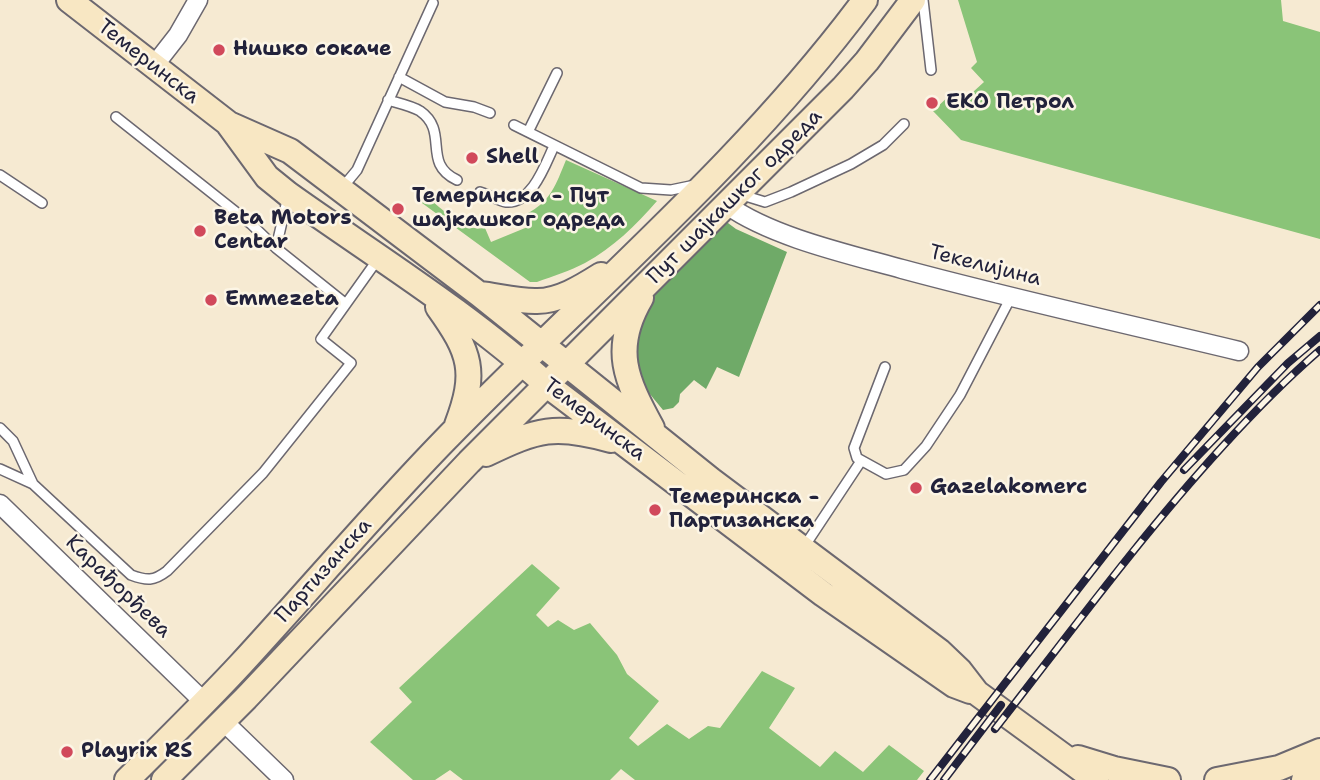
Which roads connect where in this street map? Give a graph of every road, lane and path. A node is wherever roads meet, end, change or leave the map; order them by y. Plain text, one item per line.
1 (69, 0) edge
2 (198, 0) edge
3 (865, 0) edge
4 (913, 0) edge
5 (923, 0) edge
6 (433, 3) dead end
7 (153, 67) junction
8 (931, 69) dead end
9 (557, 73) dead end
10 (399, 77) junction
11 (388, 100) junction
12 (490, 113) dead end
13 (116, 117) dead end
14 (229, 124) junction
15 (904, 124) dead end
16 (514, 125) dead end
17 (528, 132) junction
18 (554, 146) junction
19 (0, 175) edge
20 (457, 180) dead end
21 (704, 183) junction
22 (341, 190) junction
23 (480, 191) dead end
24 (288, 194) junction
25 (732, 199) junction
26 (43, 203) dead end
27 (276, 248) junction
28 (379, 258) junction
29 (629, 259) junction
30 (651, 282) junction
31 (425, 290) junction
32 (479, 294) junction
33 (1011, 296) junction
34 (346, 304) junction
35 (542, 344) junction
36 (1239, 351) dead end
37 (523, 364) junction
38 (567, 365) junction
39 (885, 367) dead end
40 (547, 385) junction
41 (0, 428) edge
42 (456, 430) junction
43 (655, 435) junction
44 (625, 444) junction
45 (861, 461) junction
46 (469, 462) junction
47 (0, 469) edge
48 (33, 484) junction
49 (0, 504) edge
50 (803, 548) junction
51 (977, 693) junction
52 (204, 702) junction
53 (223, 722) junction
54 (1052, 747) junction
55 (1320, 751) edge
56 (1320, 768) edge
57 (127, 780) edge
58 (164, 780) edge
59 (284, 780) edge
60 (1096, 780) edge
61 (1168, 780) edge
62 (1217, 780) edge
63 (1304, 780) edge

1 - 7 main road, Темеринска
2 - 7 street
3 - 21 main road, Пут шајкашког одреда
4 - 25 main road, Пут шајкашког одреда
5 - 8 lane
6 - 10 lane
7 - 14 main road, Темеринска
9 - 17 lane
10 - 11 lane
10 - 12 lane
11 - 20 lane
11 - 22 lane
13 - 27 lane
14 - 22 main road, Темеринска
14 - 24 main road, Темеринска
15 - 25 lane
16 - 17 lane
17 - 18 lane
18 - 21 lane
18 - 23 lane
19 - 26 lane
21 - 29 main road, Пут шајкашког одреда
22 - 32 main road, Темеринска
24 - 27 lane
24 - 28 main road, Темеринска
25 - 30 main road, Пут шајкашког одреда
25 - 33 street, Текелијина
27 - 34 lane
28 - 31 main road, Темеринска
28 - 34 lane
29 - 32 main road
29 - 35 main road, Пут шајкашког одреда
30 - 38 main road, Пут шајкашког одреда
30 - 43 main road
31 - 37 main road, Темеринска
31 - 42 main road
32 - 35 main road, Темеринска
33 - 36 street, Текелијина
33 - 45 lane
34 - 48 lane
35 - 37 main road, Пут шајкашког одреда
35 - 38 main road, Темеринска
37 - 40 main road, Темеринска
37 - 42 main road, Партизанска
38 - 40 main road, Пут шајкашког одреда
38 - 43 main road, Темеринска
39 - 45 lane
40 - 44 main road, Темеринска
40 - 46 main road, Партизанска
41 - 48 lane
42 - 52 main road, Партизанска
43 - 50 main road, Темеринска
44 - 46 main road
44 - 51 main road, Темеринска
45 - 50 lane
46 - 53 main road, Партизанска
47 - 48 lane
49 - 52 street, Карађорђева
50 - 51 main road, Темеринска
51 - 54 main road, Темеринска
52 - 57 main road, Партизанска
53 - 58 main road, Партизанска
53 - 59 street
54 - 60 main road, Темеринска
54 - 61 main road
55 - 62 main road
56 - 63 main road

